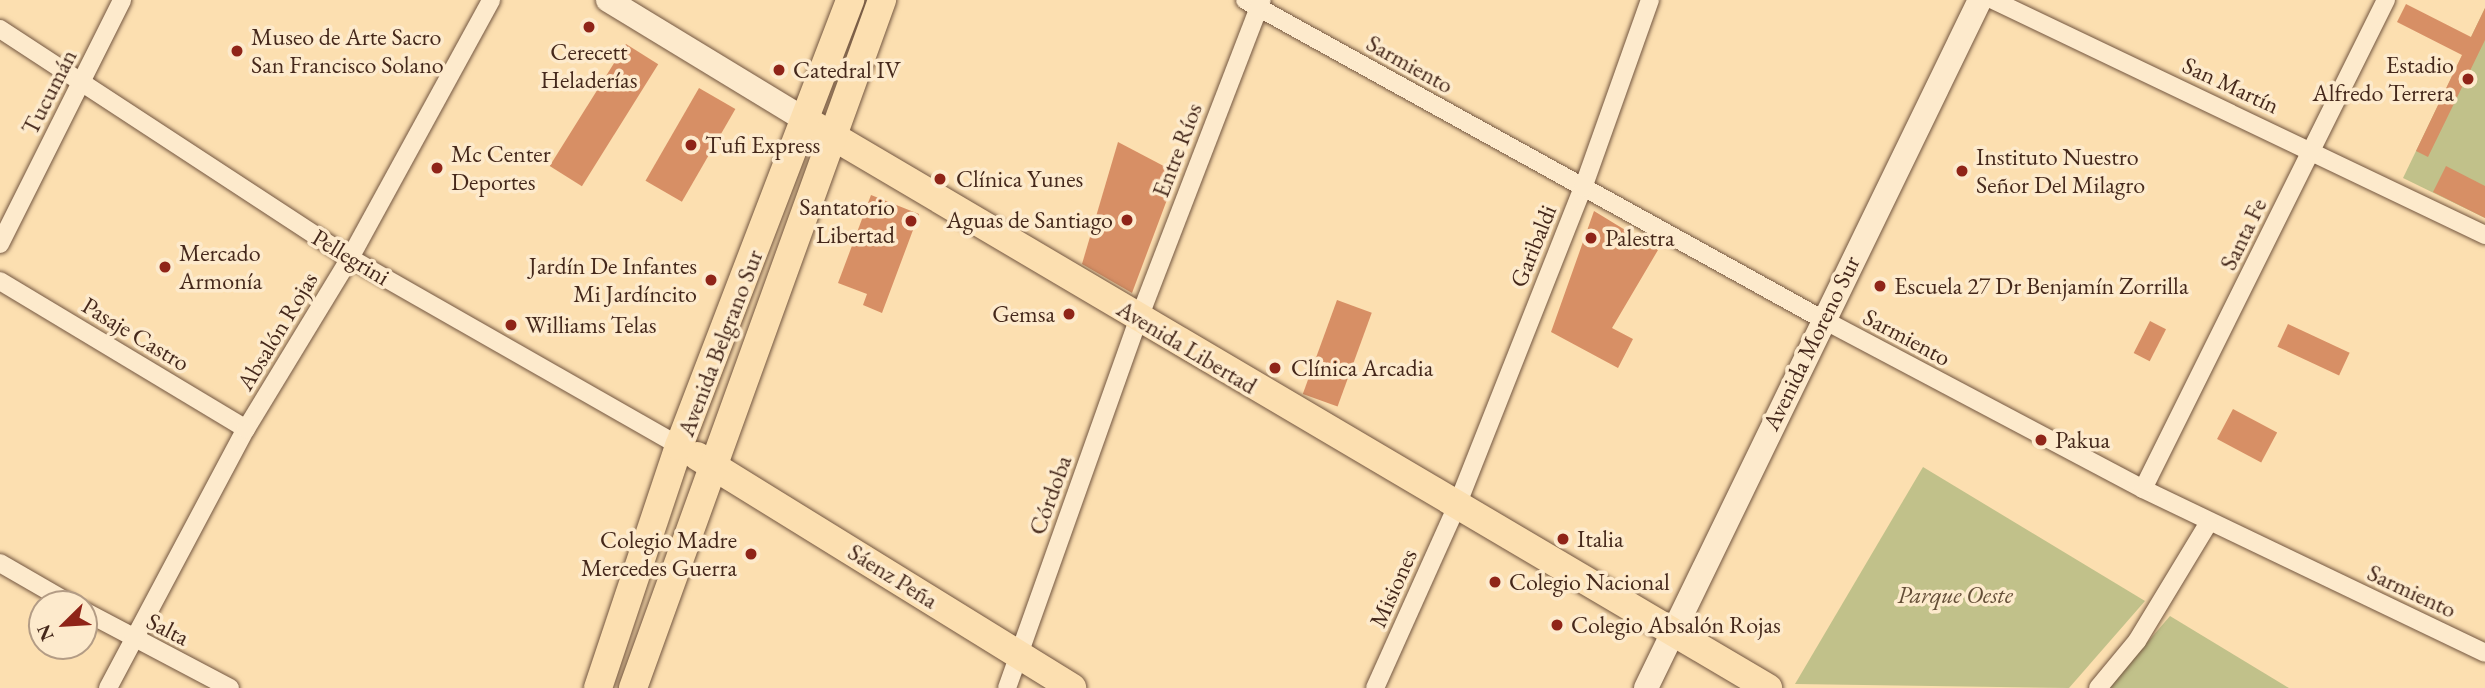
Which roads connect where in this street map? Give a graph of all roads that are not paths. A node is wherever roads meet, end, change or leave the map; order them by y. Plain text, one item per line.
1 (122, 0) edge
2 (491, 0) edge
3 (608, 0) edge
4 (850, 0) edge
5 (882, 0) edge
6 (1650, 0) edge
7 (1980, 0) edge
8 (1993, 0) edge
9 (2386, 0) edge
10 (1255, 3) edge
11 (0, 29) edge
12 (81, 84) junction
13 (807, 121) junction
14 (834, 137) junction
15 (2312, 150) junction
16 (1583, 188) junction
17 (2485, 235) edge
18 (0, 244) edge
19 (350, 258) junction
20 (0, 281) edge
21 (1139, 318) junction
22 (1822, 319) junction
23 (246, 429) junction
24 (679, 446) junction
25 (714, 464) junction
26 (2143, 489) junction
27 (1456, 508) junction
28 (2209, 522) junction
29 (0, 563) edge
30 (47, 590) edge
31 (98, 619) edge
32 (1672, 634) junction
33 (136, 641) junction
34 (2485, 653) edge
35 (1018, 655) junction
36 (108, 688) edge
37 (230, 688) edge
38 (598, 688) edge
39 (634, 688) edge
40 (1007, 688) edge
41 (1072, 688) edge
42 (1375, 688) edge
43 (1646, 688) edge
44 (1768, 688) edge
45 (2098, 688) edge

1 - 12 street, Tucumán
2 - 19 street, Absalón Rojas
3 - 13 street, Avenida Libertad
4 - 13 main road, Avenida Belgrano Sur
5 - 14 main road, Avenida Belgrano Sur
6 - 16 street, Garibaldi
7 - 22 street, Avenida Moreno Sur
8 - 15 street, San Martín
9 - 15 street, Santa Fe
10 - 16 street, Sarmiento
10 - 21 street, Entre Ríos
11 - 12 street, Pellegrini
12 - 18 street, Tucumán
12 - 19 street, Pellegrini
13 - 14 main road, Avenida Libertad
13 - 24 main road, Avenida Belgrano Sur
14 - 21 main road, Avenida Libertad
14 - 25 main road, Avenida Belgrano Sur
15 - 17 street, San Martín
15 - 26 street, Santa Fe
16 - 22 street, Sarmiento
16 - 27 street, Garibaldi
19 - 23 street, Absalón Rojas
19 - 24 street, Pellegrini
20 - 23 street, Pasaje Castro
21 - 27 main road, Avenida Libertad
21 - 35 street, Córdoba
22 - 26 street, Sarmiento
22 - 32 street, Avenida Moreno Sur
23 - 33 street, Absalón Rojas
24 - 25 main road, Pellegrini
24 - 38 main road, Avenida Belgrano Sur
25 - 35 main road, Sáenz Peña
25 - 39 main road, Avenida Belgrano Sur
26 - 28 street, Sarmiento
27 - 32 main road, Avenida Libertad
27 - 42 street, Misiones
28 - 34 street, Sarmiento
28 - 45 street
29 - 30 street
31 - 33 street, Salta
32 - 43 street, Avenida Moreno Sur
32 - 44 main road, Avenida Libertad
33 - 36 street, Absalón Rojas
33 - 37 street, Salta
35 - 40 street, Córdoba
35 - 41 main road, Sáenz Peña

